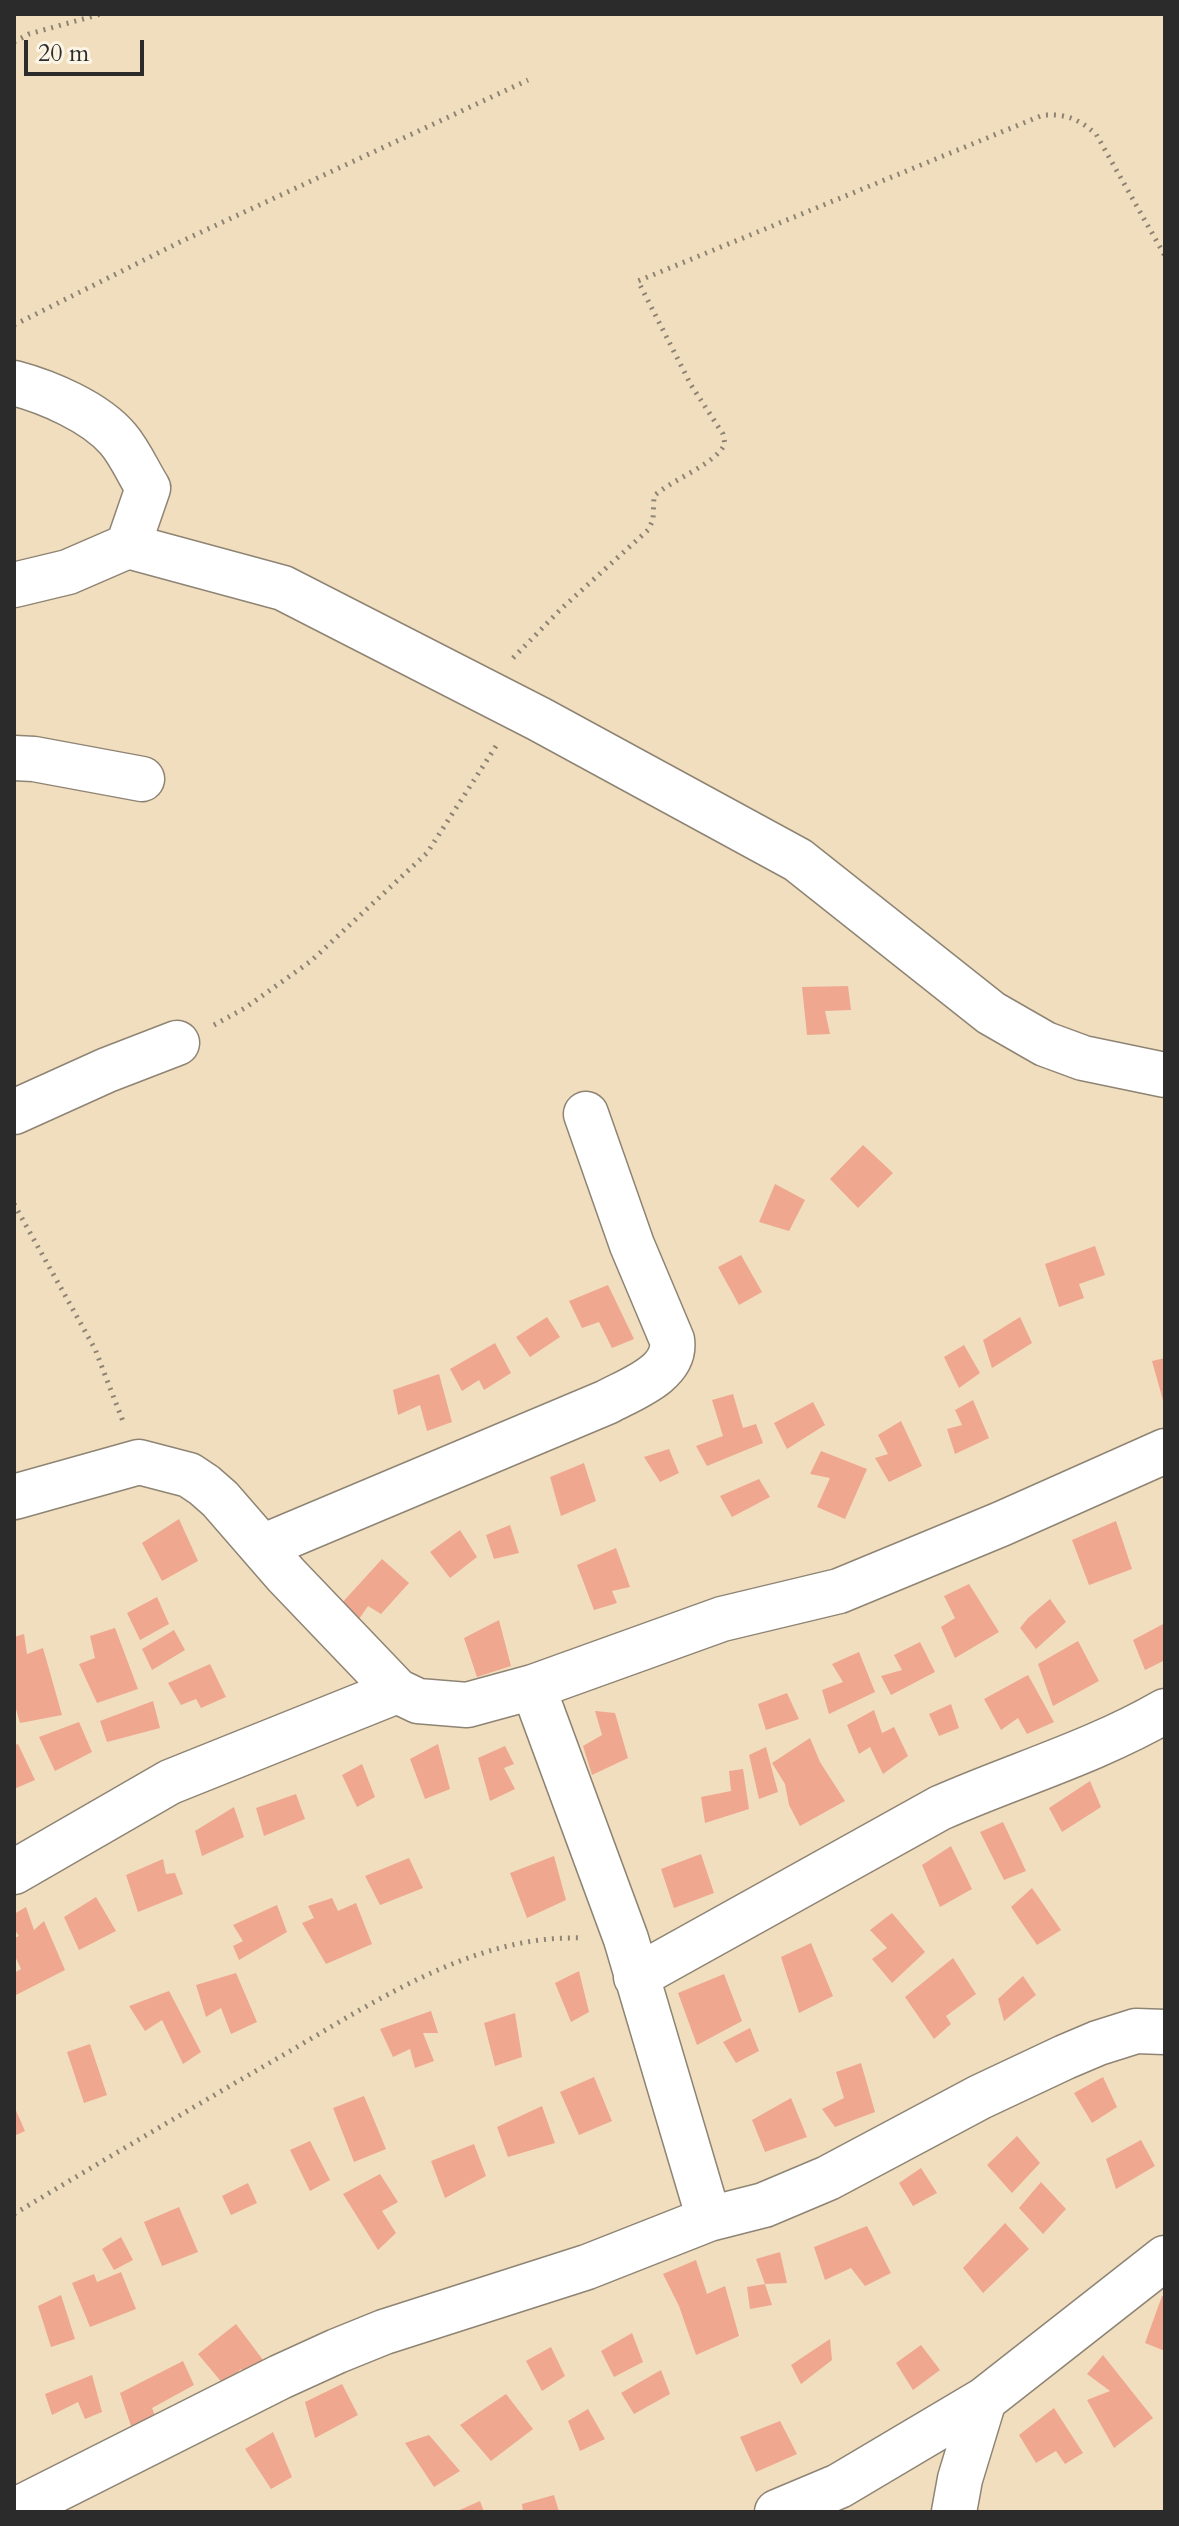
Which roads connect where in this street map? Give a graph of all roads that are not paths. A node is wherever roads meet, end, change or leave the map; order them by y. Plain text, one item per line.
1 (14, 383) edge
2 (128, 546) junction
3 (14, 585) edge
4 (14, 758) edge
5 (142, 779) dead end
6 (177, 1043) road end
7 (1165, 1075) edge
8 (14, 1112) edge
9 (586, 1114) dead end
10 (1165, 1451) edge
11 (14, 1497) edge
12 (262, 1547) junction
13 (533, 1687) junction
14 (397, 1691) junction
15 (1165, 1711) edge
16 (14, 1872) edge
17 (631, 1958) junction
18 (1165, 2032) edge
19 (709, 2219) junction
20 (1165, 2258) edge
21 (984, 2400) junction
22 (14, 2511) edge
23 (777, 2512) edge
24 (954, 2512) edge

1 - 2 lane
2 - 3 lane
2 - 7 lane
4 - 5 lane
6 - 8 lane
9 - 12 lane
10 - 13 lane
11 - 12 lane
12 - 14 lane
13 - 14 lane
13 - 17 lane
14 - 16 lane
15 - 17 lane
17 - 19 lane
18 - 19 lane
19 - 22 lane
20 - 21 lane
21 - 23 lane
21 - 24 lane

